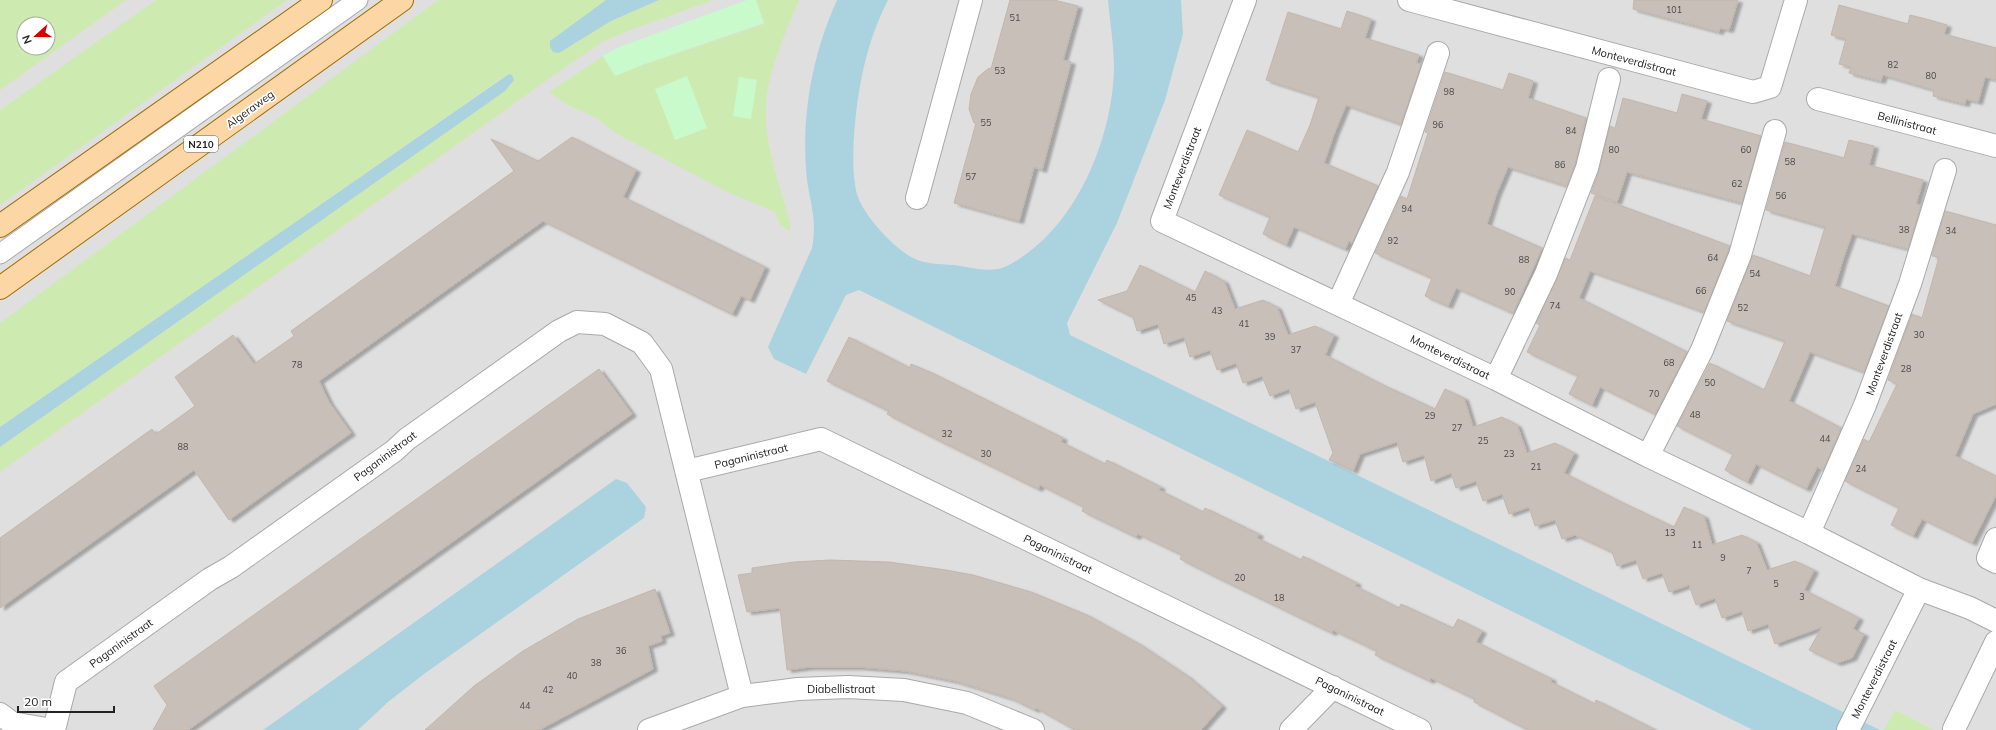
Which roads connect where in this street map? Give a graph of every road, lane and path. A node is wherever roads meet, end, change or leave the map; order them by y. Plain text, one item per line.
1 (321, 0) edge
2 (358, 0) edge
3 (402, 0) edge
4 (971, 0) edge
5 (1245, 0) edge
6 (1409, 0) edge
7 (1796, 0) edge
8 (1438, 53) dead end
9 (1609, 79) dead end
10 (1818, 99) dead end
11 (1774, 131) dead end
12 (1996, 146) edge
13 (1946, 170) dead end
14 (917, 198) dead end
15 (0, 226) edge
16 (0, 254) edge
17 (0, 288) edge
18 (1338, 304) junction
19 (1496, 380) junction
20 (1648, 456) junction
21 (687, 471) junction
22 (1809, 533) junction
23 (1996, 538) edge
24 (1996, 562) edge
25 (1919, 589) junction
26 (1996, 621) edge
27 (1996, 642) edge
28 (1333, 687) junction
29 (742, 696) junction
30 (0, 714) edge
31 (1954, 729) edge
32 (53, 730) edge
33 (649, 730) edge
34 (1033, 730) edge
35 (1291, 730) edge
36 (1420, 730) edge
37 (1848, 730) edge

1 - 15 main road
2 - 16 lane, N210
3 - 17 main road, Algeraweg / N210
4 - 14 street
5 - 18 street, Monteverdistraat
6 - 7 street, Monteverdistraat
8 - 18 street
9 - 19 street, Monteverdistraat
10 - 12 street, Bellinistraat
11 - 20 street
13 - 22 street, Monteverdistraat
18 - 19 street, Monteverdistraat
19 - 20 street, Monteverdistraat
20 - 22 street, Monteverdistraat
21 - 28 street, Paganinistraat
21 - 29 street, Paganinistraat
21 - 32 street, Paganinistraat
22 - 25 street, Monteverdistraat
23 - 24 street
25 - 26 street
25 - 37 street, Monteverdistraat
27 - 31 street
28 - 35 street
28 - 36 street, Paganinistraat
29 - 33 street, Diabellistraat
29 - 34 street, Diabellistraat
30 - 32 street

